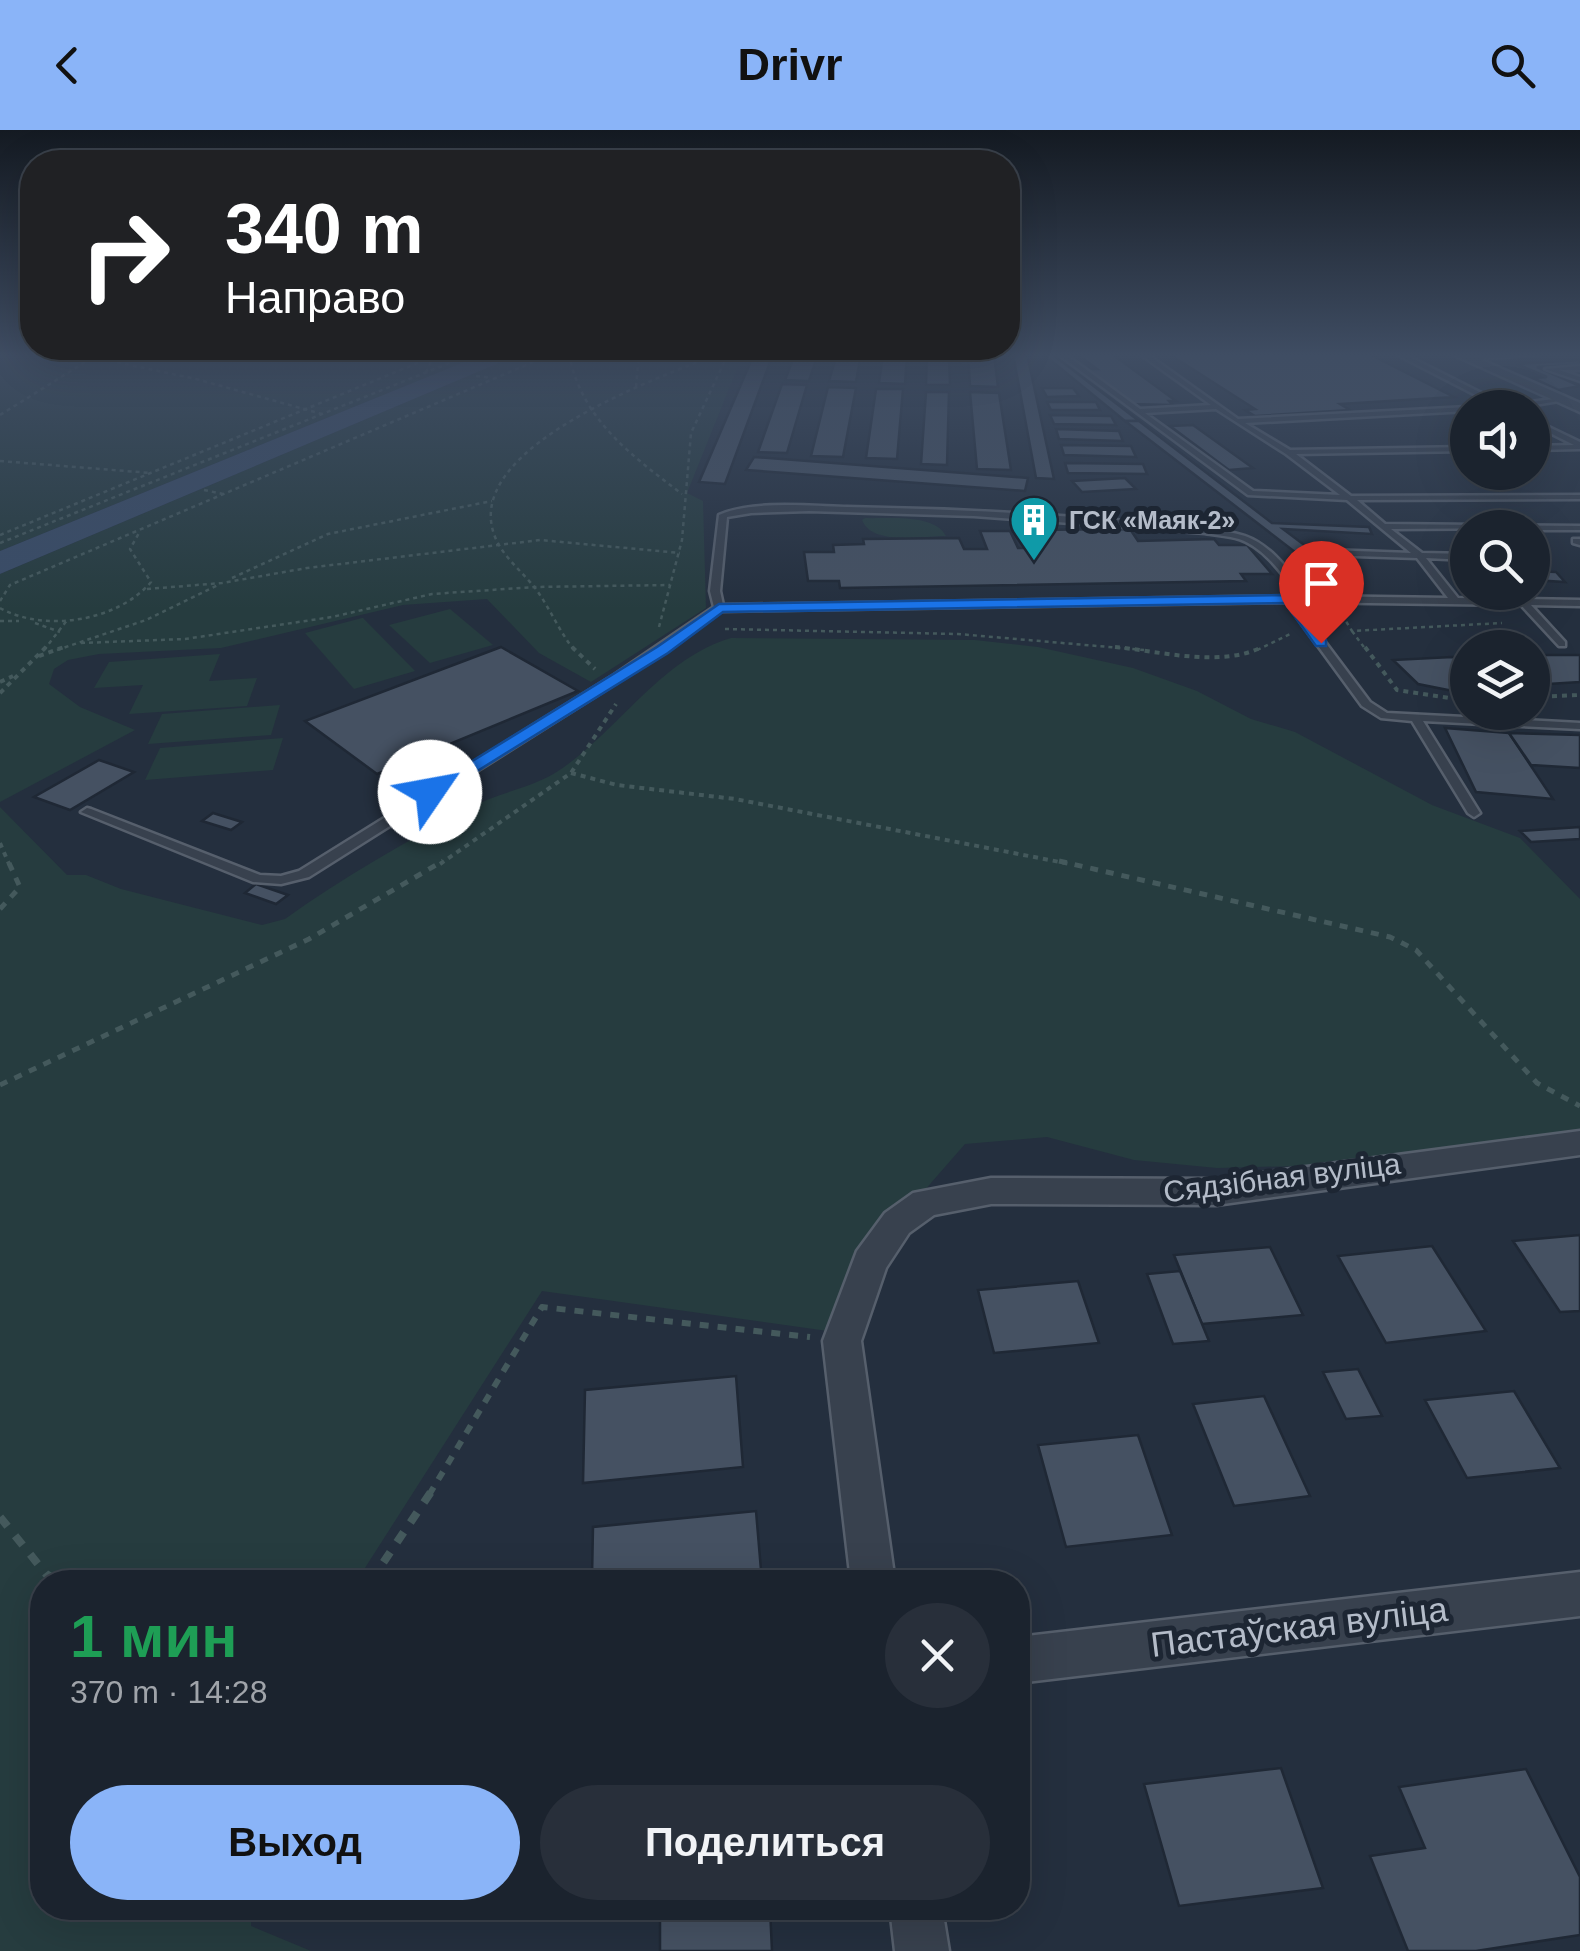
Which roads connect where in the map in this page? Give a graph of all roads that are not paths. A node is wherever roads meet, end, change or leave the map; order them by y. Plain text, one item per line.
1 (1177, 439) edge
2 (1266, 439) edge
3 (1580, 446) edge
4 (1550, 447) edge
5 (1450, 449) edge
6 (1289, 452) junction
7 (1580, 497) edge
8 (1349, 498) junction
9 (1382, 526) junction
10 (1580, 528) edge
11 (1327, 552) dead end
12 (1420, 556) junction
13 (1450, 556) edge
14 (1450, 594) edge
15 (1288, 599) junction
16 (1306, 599) junction
17 (1450, 600) edge
18 (1550, 602) edge
19 (1580, 603) edge
20 (725, 608) junction
21 (1530, 610) edge
22 (1562, 644) dead end
23 (1415, 717) junction
24 (1580, 726) edge
25 (87, 812) dead end
26 (1474, 813) dead end
27 (1580, 1143) edge
28 (872, 1570) edge
29 (1580, 1594) edge
30 (1030, 1659) edge
31 (918, 1920) edge
32 (922, 1951) edge

1 - 8 lane
2 - 6 lane
3 - 4 lane
5 - 6 lane
6 - 8 lane
7 - 8 lane
8 - 9 lane
9 - 10 lane
9 - 12 lane
11 - 12 lane
12 - 13 lane
12 - 14 lane
15 - 16 lane
15 - 20 lane
15 - 23 lane
16 - 17 lane
16 - 20 lane
18 - 19 lane
20 - 25 lane
21 - 22 lane
23 - 24 lane
23 - 26 lane
27 - 28 street, Сядзібная вуліца
29 - 30 street, Пастаўская вуліца
31 - 32 street

